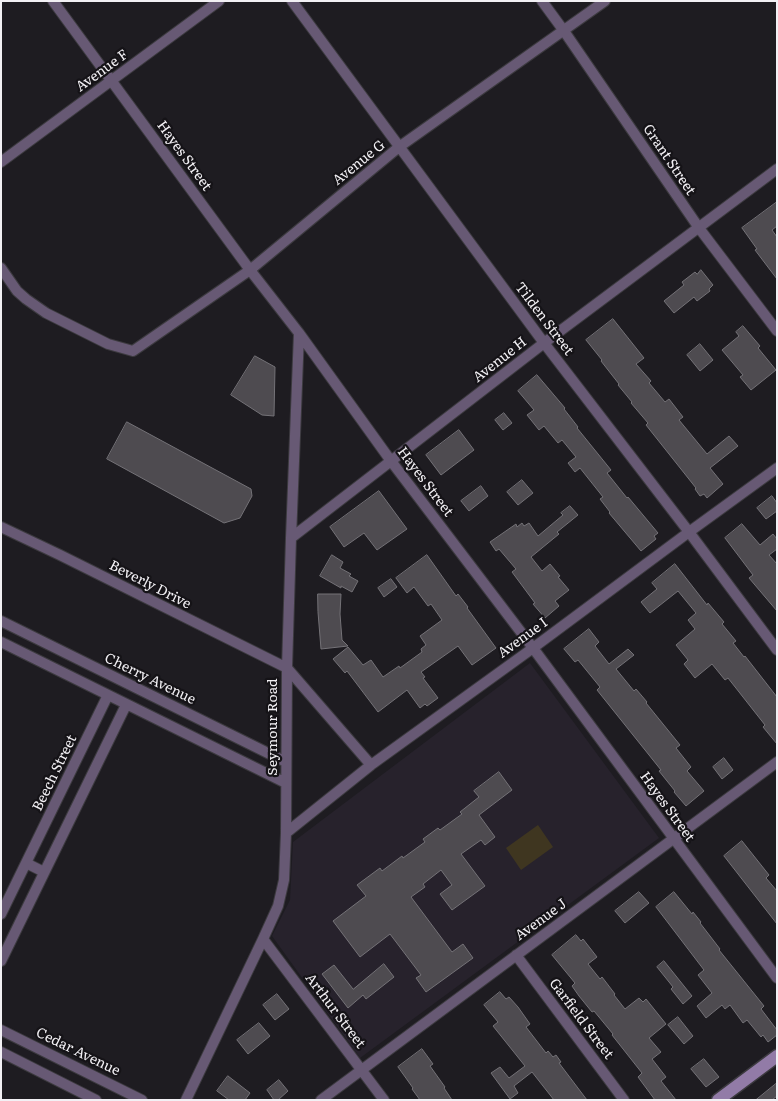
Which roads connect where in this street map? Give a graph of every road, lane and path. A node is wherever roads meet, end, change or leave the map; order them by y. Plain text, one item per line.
1 (53, 1) edge
2 (219, 1) edge
3 (292, 1) edge
4 (542, 1) edge
5 (606, 1) edge
6 (564, 31) junction
7 (112, 81) junction
8 (399, 147) junction
9 (1, 162) edge
10 (777, 169) edge
11 (699, 228) junction
12 (1, 268) edge
13 (250, 270) junction
14 (777, 330) edge
15 (299, 333) junction
16 (544, 343) junction
17 (391, 461) junction
18 (777, 468) edge
19 (1, 528) edge
20 (689, 532) junction
21 (291, 538) junction
22 (1, 621) edge
23 (1, 642) edge
24 (533, 648) junction
25 (777, 650) edge
26 (287, 668) junction
27 (108, 695) junction
28 (126, 705) junction
29 (286, 762) junction
30 (777, 762) edge
31 (371, 764) junction
32 (286, 783) junction
33 (286, 833) junction
34 (674, 839) junction
35 (26, 863) junction
36 (44, 872) junction
37 (1, 914) edge
38 (263, 939) junction
39 (516, 955) junction
40 (1, 961) edge
41 (777, 978) edge
42 (1, 1030) edge
43 (1, 1052) edge
44 (777, 1056) edge
45 (362, 1070) junction
46 (96, 1100) edge
47 (142, 1100) edge
48 (186, 1100) edge
49 (321, 1100) edge
50 (384, 1100) edge
51 (624, 1100) edge
52 (718, 1100) edge

1 - 7 street, Hayes Street
2 - 7 street, Avenue F
3 - 8 street, Tilden Street
4 - 6 street, Grant Street
5 - 6 street, Avenue G
6 - 8 street, Avenue G
6 - 11 street, Grant Street
7 - 9 street, Avenue F
7 - 13 street, Hayes Street
8 - 13 street, Avenue G
8 - 16 street, Tilden Street
10 - 11 street, Avenue H
11 - 14 street, Grant Street
11 - 16 street, Avenue H
12 - 13 street, Avenue G
13 - 15 street, Hayes Street
15 - 17 street, Hayes Street
15 - 21 street, Seymour Road
16 - 17 street, Avenue H
16 - 20 street, Tilden Street
17 - 21 street, Avenue H
17 - 24 street, Hayes Street
18 - 20 street, Avenue I
19 - 26 street, Beverly Drive
20 - 24 street, Avenue I
20 - 25 street, Tilden Street
21 - 26 street, Seymour Road
22 - 29 street, Cherry Avenue
23 - 27 street
24 - 31 street, Avenue I
24 - 34 street, Hayes Street
26 - 29 street, Seymour Road
26 - 31 street
27 - 28 street
27 - 35 street, Beech Street
28 - 32 street
28 - 36 street
29 - 32 street, Seymour Road
30 - 34 street, Avenue J
31 - 33 street, Avenue I
32 - 33 street, Seymour Road
33 - 38 street, Seymour Road
34 - 39 street, Avenue J
34 - 41 street, Hayes Street
35 - 36 street
35 - 37 street, Beech Street
36 - 40 street
38 - 45 street, Arthur Street
38 - 48 street, Seymour Road
39 - 45 street, Avenue J
39 - 51 street, Garfield Street
42 - 47 street, Cedar Avenue
43 - 46 street
44 - 52 street
45 - 49 street, Avenue J
45 - 50 street, Arthur Street

